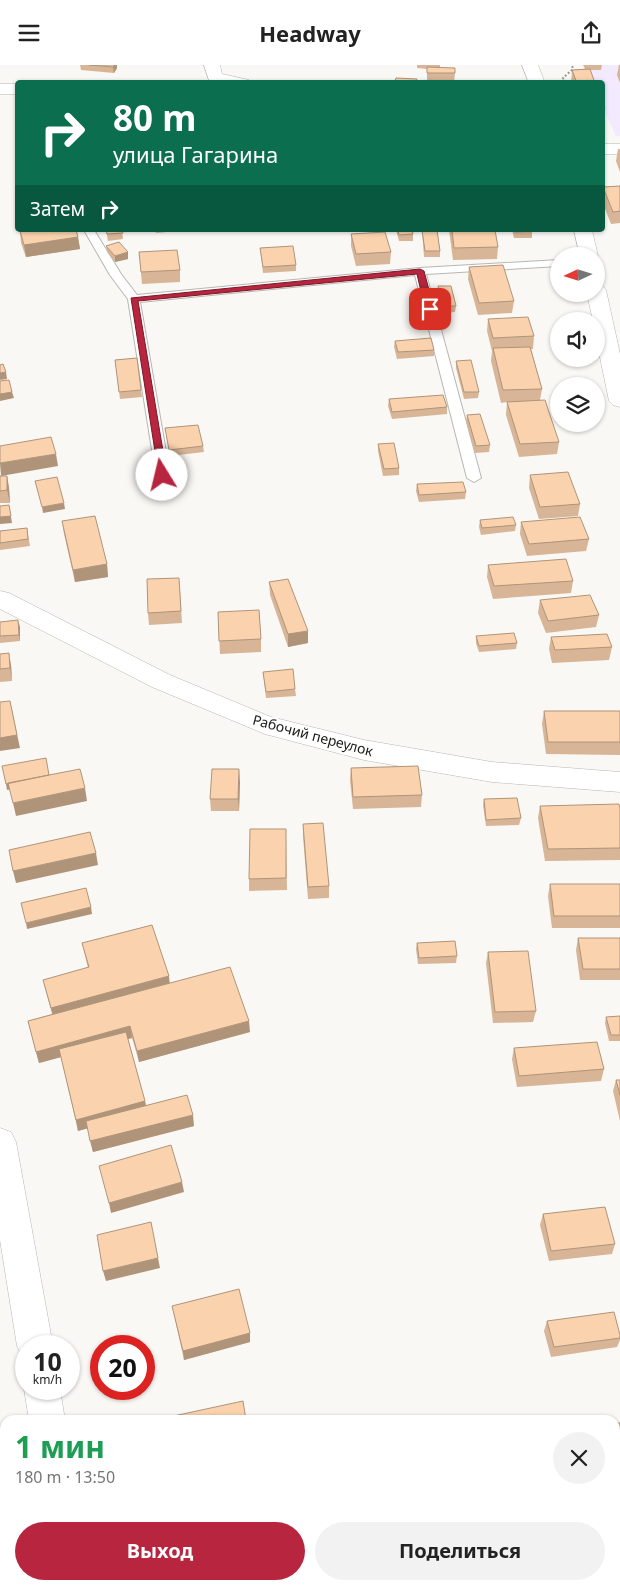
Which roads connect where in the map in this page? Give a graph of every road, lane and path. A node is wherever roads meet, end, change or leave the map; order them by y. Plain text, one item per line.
1 (530, 65) edge
2 (572, 65) edge
3 (213, 71) edge
4 (236, 80) edge
5 (536, 80) edge
6 (564, 80) edge
7 (0, 89) edge
8 (15, 89) edge
9 (605, 149) edge
10 (620, 149) edge
11 (90, 232) edge
12 (583, 232) edge
13 (587, 247) edge
14 (550, 264) edge
15 (420, 271) junction
16 (134, 299) junction
17 (599, 303) edge
18 (620, 398) edge
19 (162, 475) dead end
20 (474, 478) dead end
21 (0, 599) edge
22 (620, 782) edge
23 (0, 1142) edge
24 (33, 1335) edge
25 (44, 1400) edge
26 (46, 1415) edge

1 - 5 street
2 - 6 path
3 - 4 street
7 - 8 street
9 - 10 street
11 - 16 lane
12 - 13 street
14 - 15 lane
15 - 16 lane
15 - 20 lane
16 - 19 lane
17 - 18 street
21 - 22 street, Рабочий переулок
23 - 24 street
25 - 26 street

